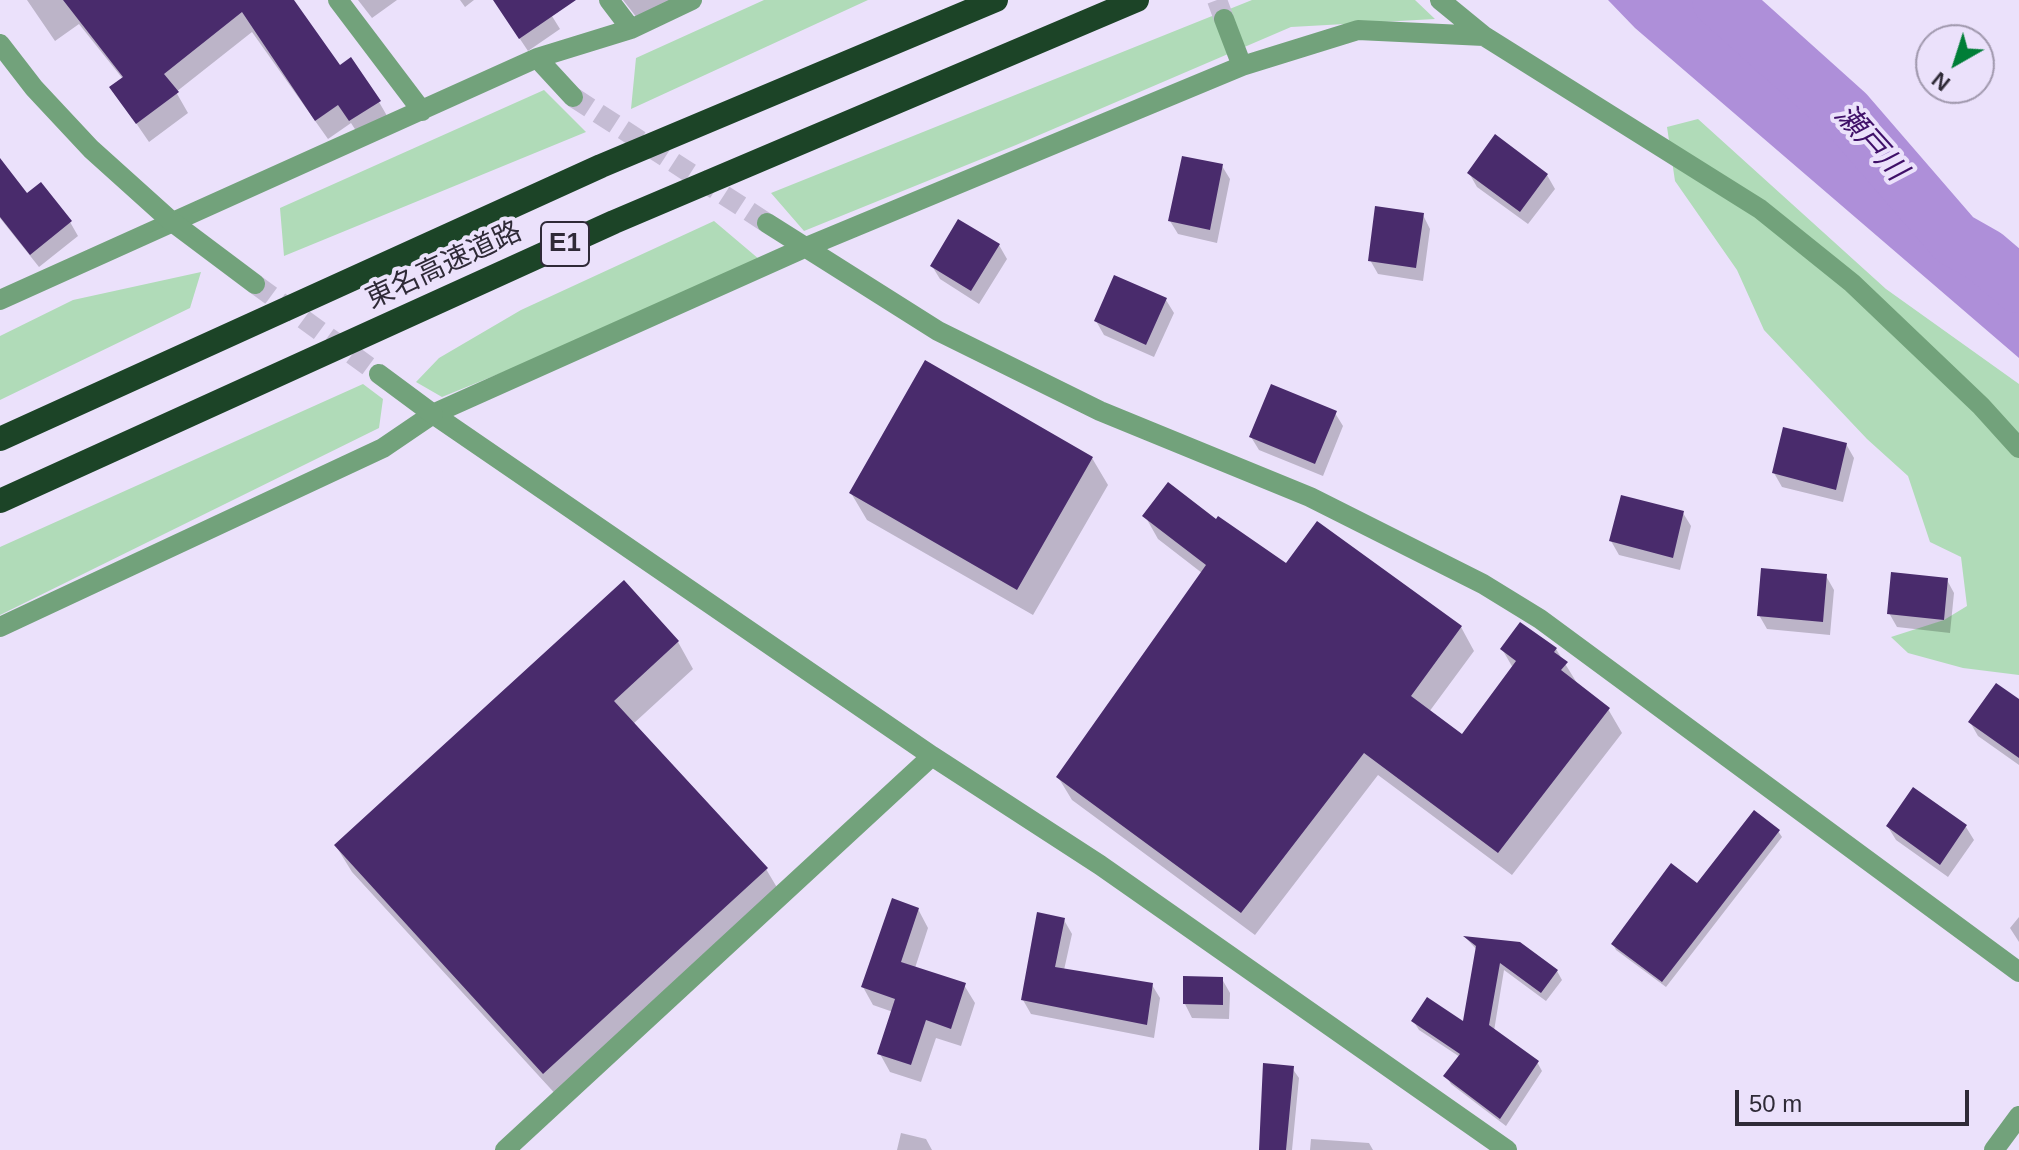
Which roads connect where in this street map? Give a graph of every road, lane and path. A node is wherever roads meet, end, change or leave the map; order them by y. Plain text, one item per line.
1 (338, 0) edge
2 (609, 0) edge
3 (692, 0) edge
4 (996, 0) edge
5 (1137, 0) edge
6 (1440, 0) edge
7 (1224, 19) tunnel mouth
8 (631, 29) junction
9 (1484, 36) junction
10 (0, 44) edge
11 (537, 58) junction
12 (1242, 66) junction
13 (573, 97) tunnel mouth
14 (422, 111) junction
15 (171, 221) junction
16 (767, 223) tunnel mouth
17 (804, 248) junction
18 (255, 284) tunnel mouth
19 (0, 300) edge
20 (379, 374) tunnel mouth
21 (433, 414) junction
22 (0, 439) edge
23 (2019, 448) edge
24 (0, 501) edge
25 (0, 627) edge
26 (932, 756) junction
27 (2019, 972) edge
28 (2019, 1116) edge
29 (505, 1150) edge
30 (1507, 1150) edge
31 (1994, 1150) edge

1 - 14 street
2 - 8 street
3 - 8 street
4 - 22 highway, 東名高速道路 / E1
5 - 24 highway, 東名高速道路 / E1
6 - 9 street
7 - 12 street
8 - 11 street
9 - 12 street
9 - 23 street
10 - 15 street
11 - 13 street
11 - 14 street
12 - 17 street
14 - 15 street
15 - 18 street
15 - 19 street
16 - 17 street
17 - 21 street
17 - 27 street
20 - 21 street
21 - 25 street
21 - 26 street
26 - 29 street
26 - 30 street
28 - 31 street

